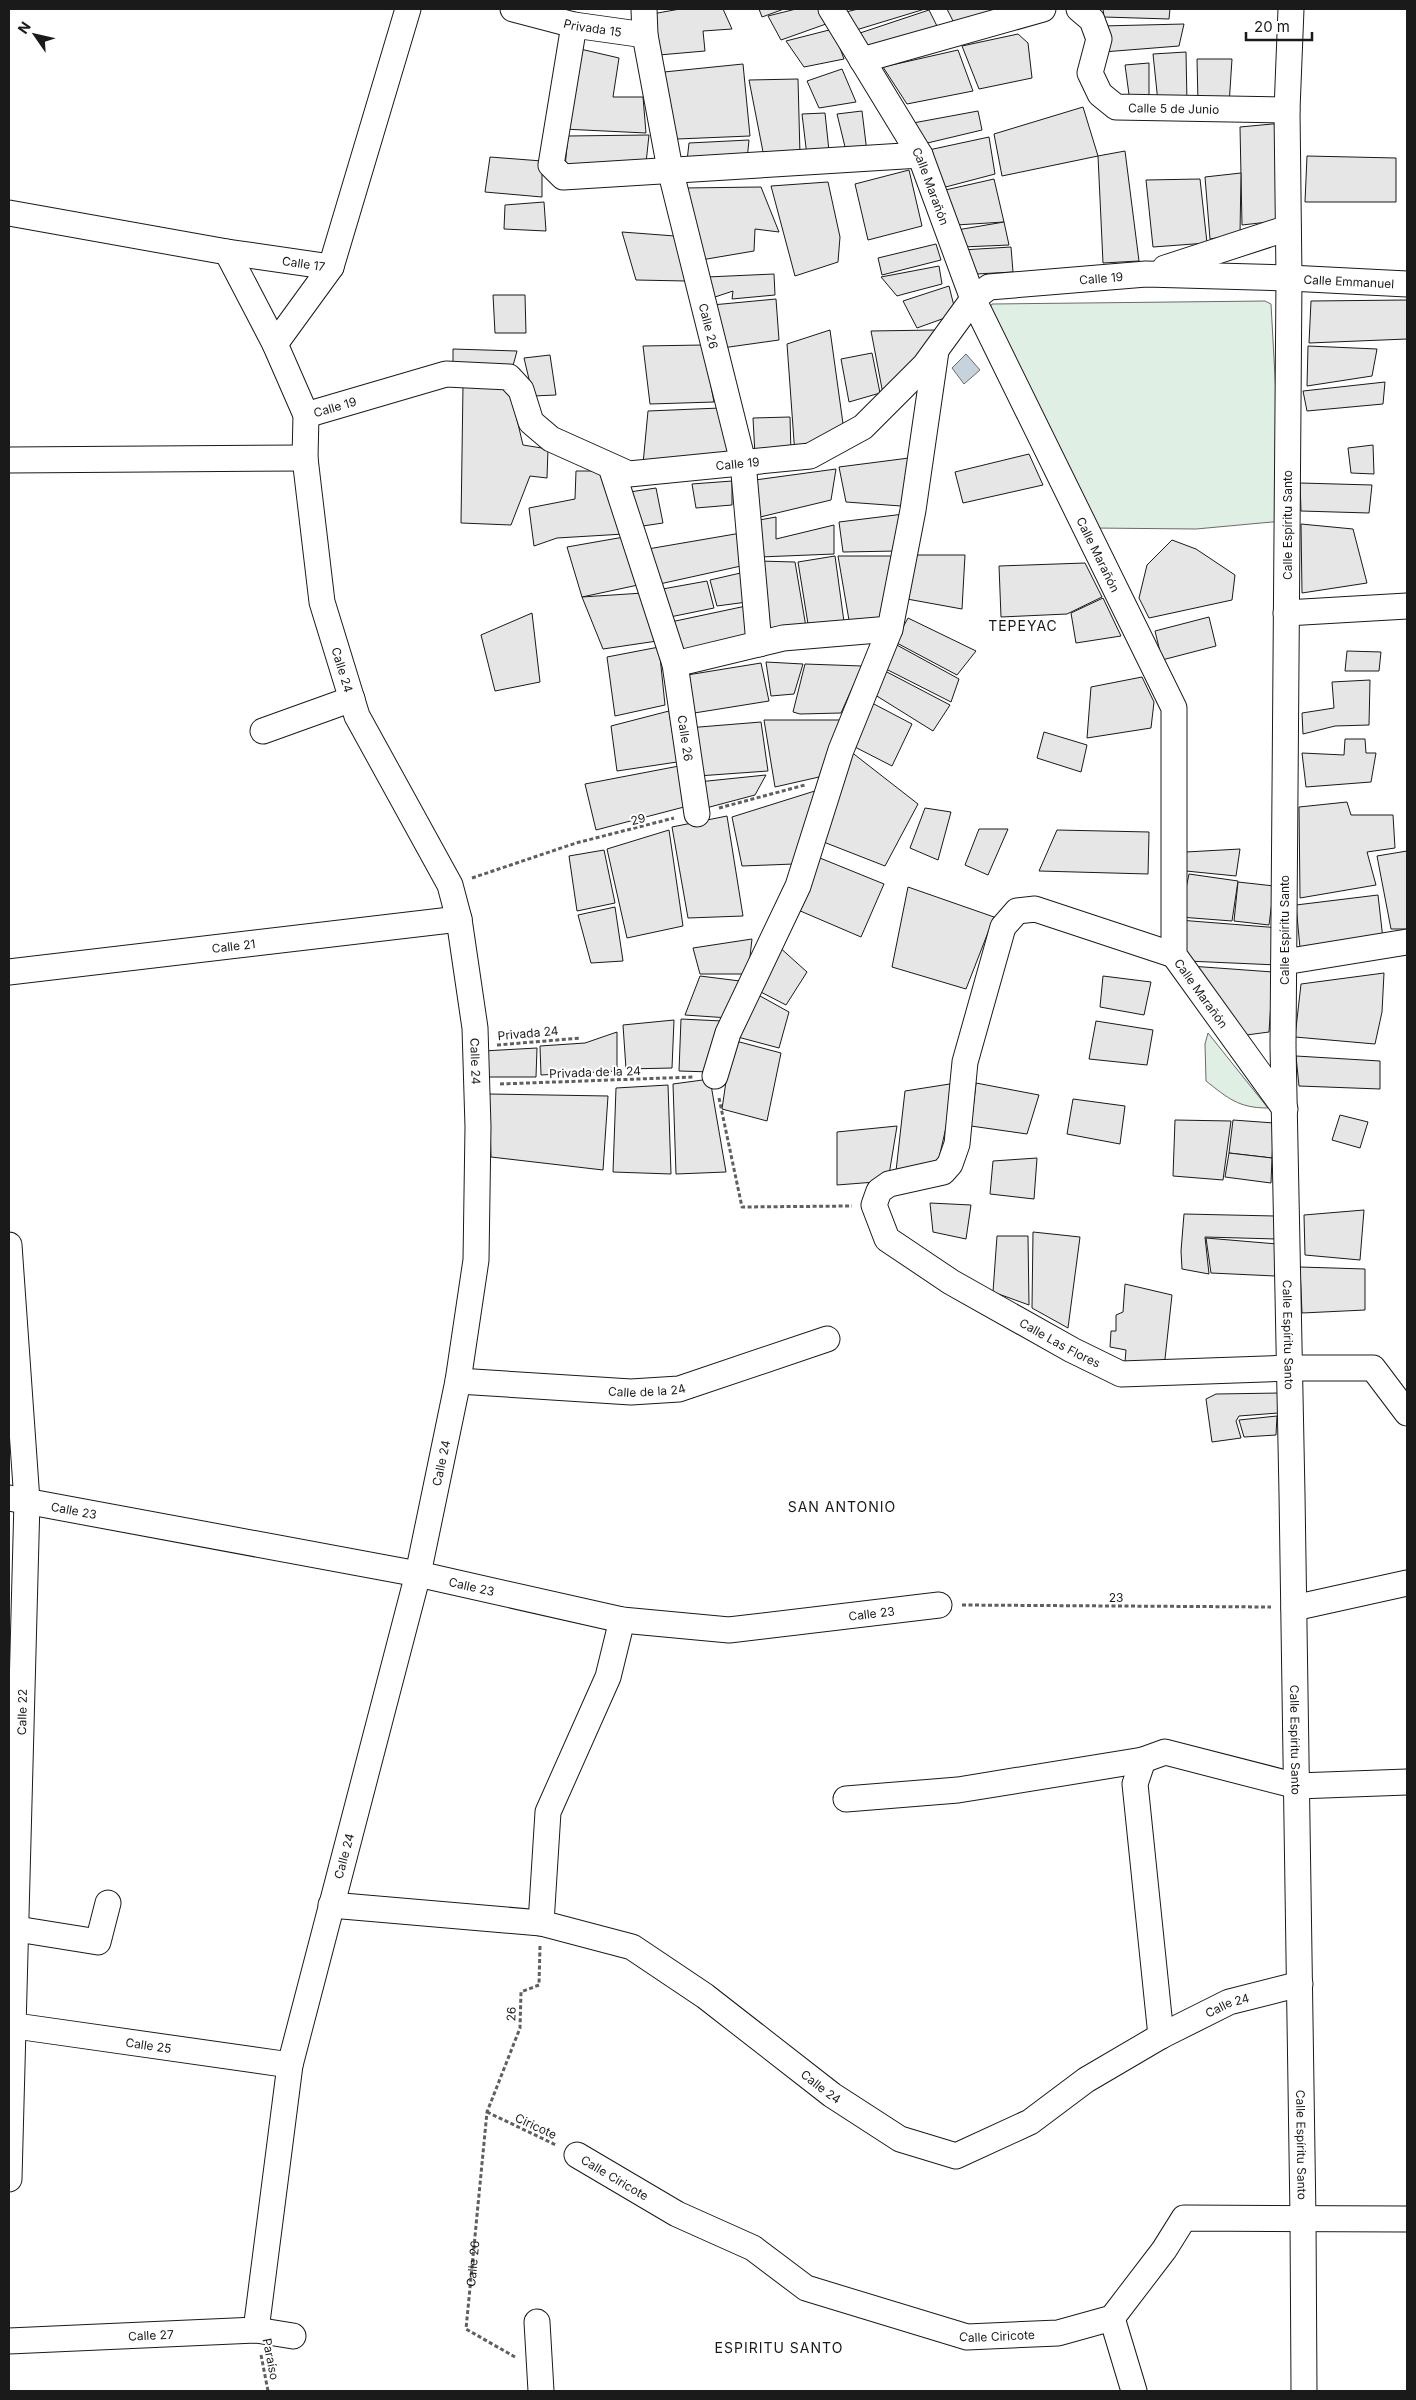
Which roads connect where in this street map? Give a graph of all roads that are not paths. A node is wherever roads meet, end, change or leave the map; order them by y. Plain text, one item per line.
1 (408, 9) edge
2 (513, 9) edge
3 (644, 9) edge
4 (831, 9) edge
5 (1043, 9) edge
6 (1079, 9) edge
7 (1290, 9) edge
8 (574, 25) junction
9 (645, 35) junction
10 (862, 60) junction
11 (1287, 110) junction
12 (920, 155) junction
13 (670, 169) junction
14 (9, 213) edge
15 (1288, 228) junction
16 (227, 252) junction
17 (331, 267) junction
18 (1146, 274) junction
19 (1289, 278) junction
20 (1407, 284) edge
21 (973, 299) junction
22 (275, 344) junction
23 (936, 350) junction
24 (306, 415) junction
25 (305, 458) junction
26 (9, 460) edge
27 (742, 462) junction
28 (611, 468) junction
29 (1407, 606) edge
30 (1286, 613) junction
31 (890, 629) junction
32 (759, 644) junction
33 (675, 664) junction
34 (352, 699) junction
35 (263, 731) dead end
36 (697, 814) road end
37 (459, 919) junction
38 (1407, 942) edge
39 (1174, 955) junction
40 (1284, 962) junction
41 (9, 972) edge
42 (714, 1076) road end
43 (1284, 1109) junction
44 (9, 1245) edge
45 (828, 1339) dead end
46 (1290, 1368) junction
47 (458, 1381) junction
48 (1407, 1413) edge
49 (18, 1499) edge
50 (418, 1574) junction
51 (1407, 1583) edge
52 (939, 1605) road end
53 (1294, 1608) junction
54 (622, 1620) junction
55 (1143, 1760) junction
56 (1407, 1782) edge
57 (1297, 1786) junction
58 (846, 1799) dead end
59 (108, 1903) dead end
60 (331, 1905) junction
61 (541, 1922) junction
62 (17, 1929) junction
63 (1300, 1984) junction
64 (12, 2025) edge
65 (1161, 2036) junction
66 (290, 2065) junction
67 (577, 2155) road end
68 (9, 2179) edge
69 (1303, 2218) junction
70 (1407, 2219) edge
71 (1112, 2318) junction
72 (537, 2322) dead end
73 (256, 2330) junction
74 (293, 2336) dead end
75 (9, 2341) edge
76 (540, 2381) edge
77 (1134, 2391) edge
78 (1304, 2391) edge

1 - 17 street, Calle 17
2 - 8 street, Privada 15
3 - 9 street, Calle 26
4 - 10 street, Calle Marañón
5 - 10 street
6 - 11 street, Calle 5 de Junio
7 - 11 street, Calle Espíritu Santo
8 - 9 street, Privada 15
8 - 13 street
9 - 13 street, Calle 26
10 - 12 street, Calle Marañón
11 - 15 street, Calle Espíritu Santo
12 - 13 street
12 - 21 street, Calle Marañón
13 - 27 street, Calle 26
14 - 16 street, Calle 17
15 - 18 street, Calle 19
15 - 19 street, Calle Espíritu Santo
16 - 17 street, Calle 17
16 - 22 street, Calle 24
17 - 22 street
18 - 19 street, Calle 19
18 - 21 street, Calle 19
19 - 20 street, Calle Emmanuel
19 - 30 street, Calle Espíritu Santo
21 - 23 street, Calle 19
21 - 39 street, Calle Marañón
22 - 24 street, Calle 24
23 - 27 street, Calle 19
23 - 31 street
24 - 25 street, Calle 24
24 - 28 street, Calle 19
25 - 26 street
25 - 34 street, Calle 24
27 - 28 street, Calle 19
27 - 32 street, Calle 26
28 - 33 street, Calle 26
29 - 30 street
30 - 40 street, Calle Espíritu Santo
31 - 32 street
31 - 42 street
32 - 33 street
33 - 36 street, Calle 26
34 - 35 street
34 - 37 street, Calle 24
37 - 41 street, Calle 21
37 - 47 street, Calle 24
38 - 40 street
39 - 43 street, Calle Marañón
39 - 46 street, Calle Las Flores
40 - 43 street, Calle Espíritu Santo
43 - 46 street, Calle Espíritu Santo
44 - 49 street, Calle 22
45 - 47 street, Calle de la 24
46 - 48 street, Calle Las Flores
46 - 53 street, Calle Espíritu Santo
47 - 50 street, Calle 24
49 - 50 street, Calle 23
49 - 62 street, Calle 22
50 - 54 street, Calle 23
50 - 60 street, Calle 24
51 - 53 street
52 - 54 street, Calle 23
53 - 57 street, Calle Espíritu Santo
54 - 61 street
55 - 57 street
55 - 58 street
55 - 65 street
56 - 57 street
57 - 63 street, Calle Espíritu Santo
59 - 62 street
60 - 61 street, Calle 24
60 - 66 street, Calle 24
61 - 65 street, Calle 24
62 - 64 street, Calle 22
63 - 65 street, Calle 24
63 - 69 street, Calle Espíritu Santo
64 - 66 street, Calle 25
64 - 68 street, Calle 22
66 - 73 street, Calle 24
67 - 71 street, Calle Ciricote
69 - 70 street
69 - 71 street
69 - 78 street, Calle Espíritu Santo
71 - 77 street
72 - 76 street
73 - 74 street, Calle 27
73 - 75 street, Calle 27

